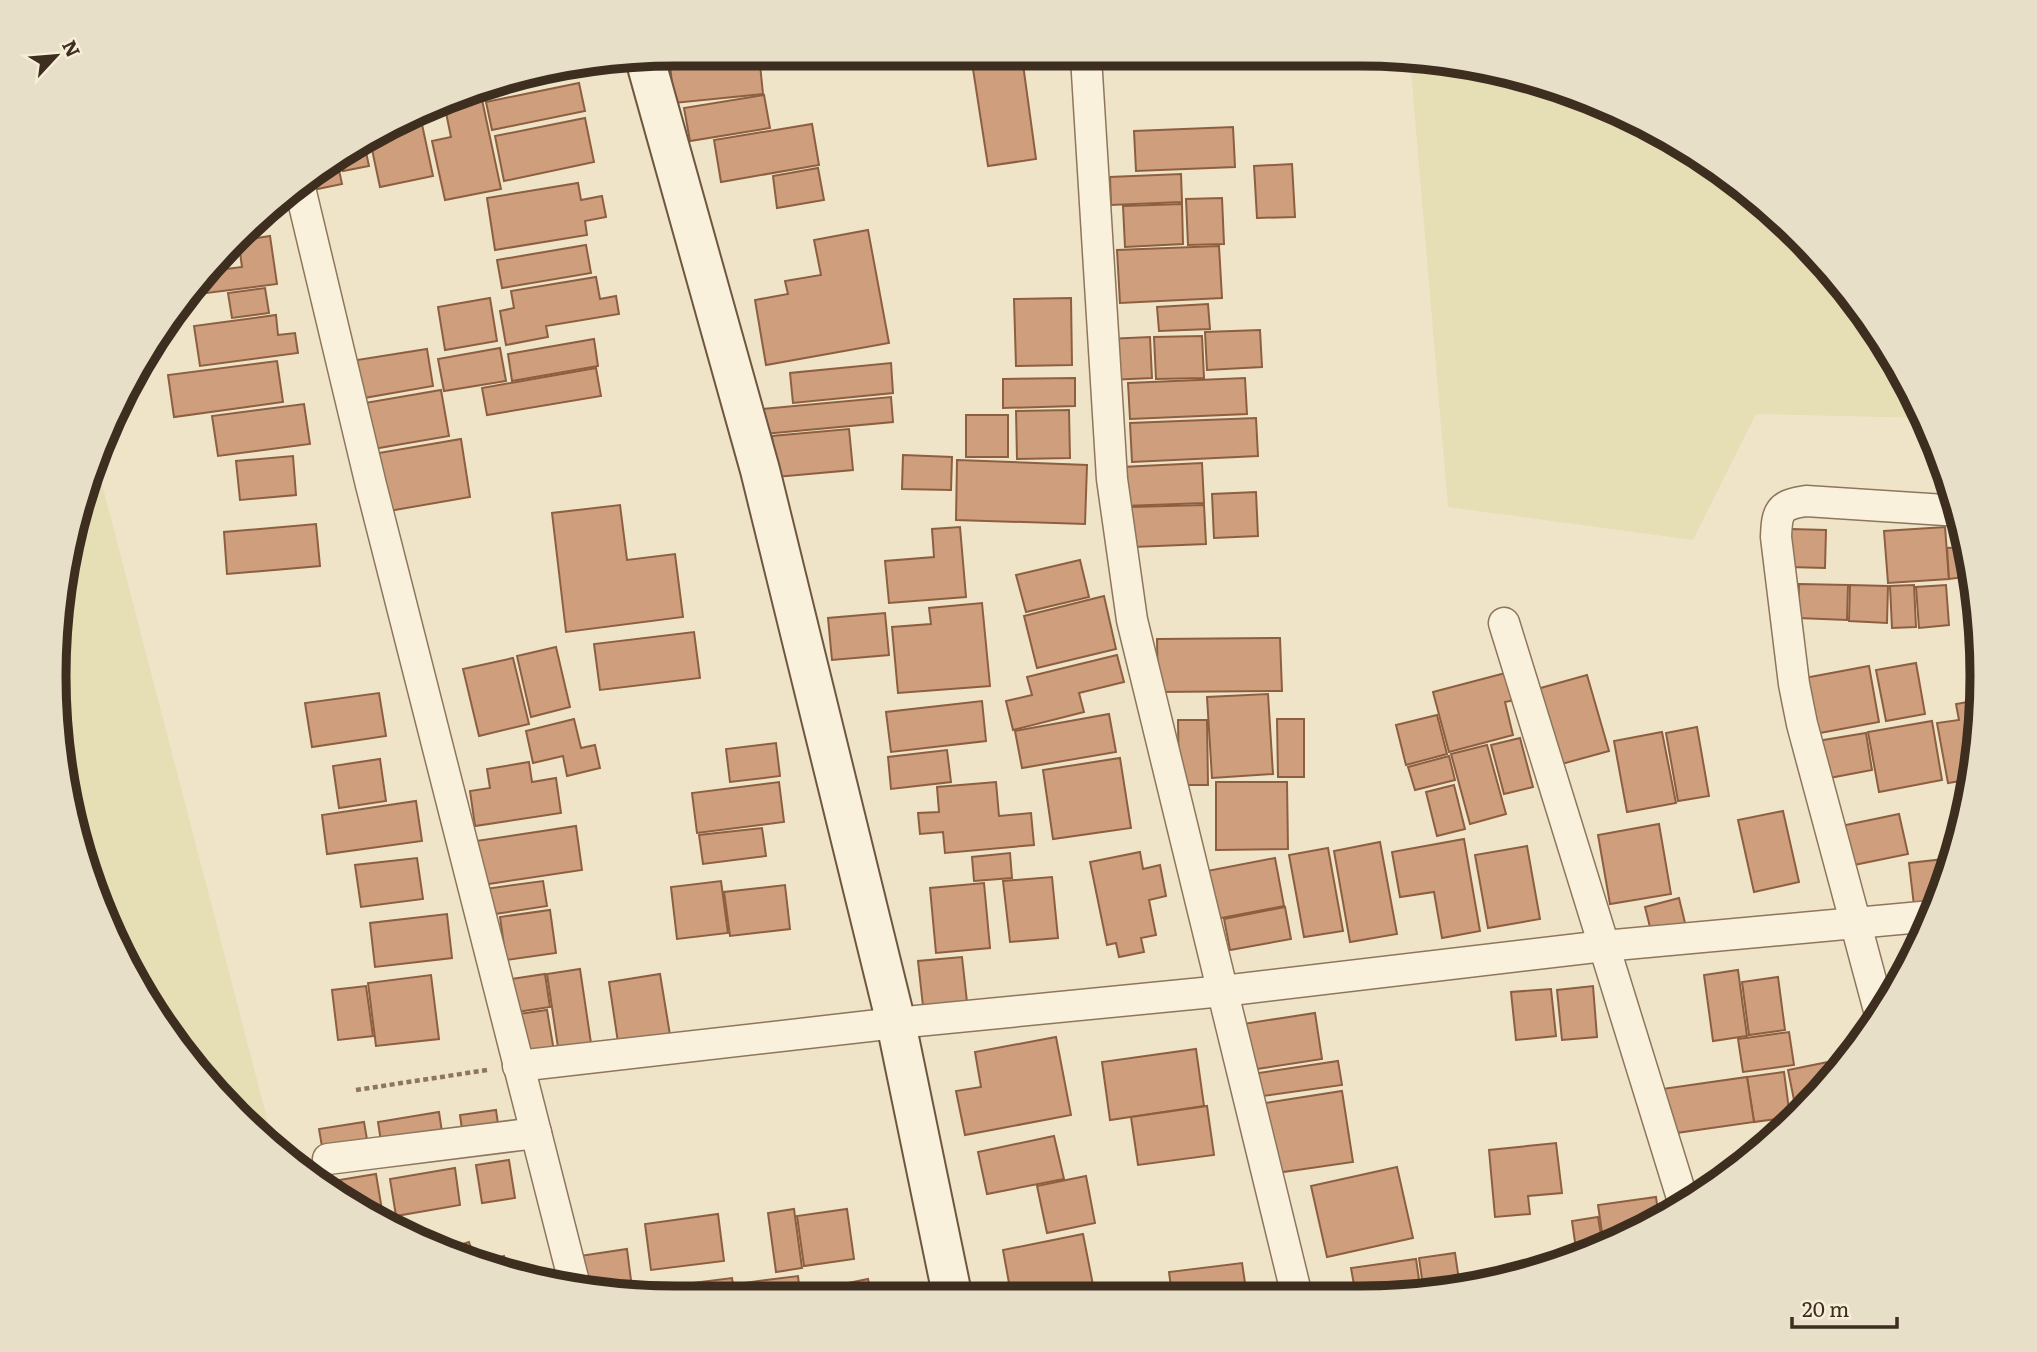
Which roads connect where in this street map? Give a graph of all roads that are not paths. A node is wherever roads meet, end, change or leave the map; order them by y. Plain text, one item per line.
1 (1087, 67) edge
2 (647, 68) edge
3 (302, 195) edge
4 (1948, 511) edge
5 (1504, 622) dead end
6 (1921, 917) edge
7 (1855, 922) junction
8 (1604, 946) junction
9 (1223, 991) junction
10 (1877, 1001) edge
11 (897, 1023) junction
12 (518, 1066) junction
13 (536, 1133) junction
14 (328, 1159) dead end
15 (1681, 1195) edge
16 (573, 1276) edge
17 (950, 1285) edge
18 (1294, 1285) edge

1 - 9 street
2 - 11 street
3 - 12 street
4 - 7 street
5 - 8 street
6 - 7 street
7 - 8 street
7 - 10 street
8 - 9 street
8 - 15 street
9 - 11 street
9 - 18 street
11 - 12 street
11 - 17 street
12 - 13 street
13 - 14 street
13 - 16 street

